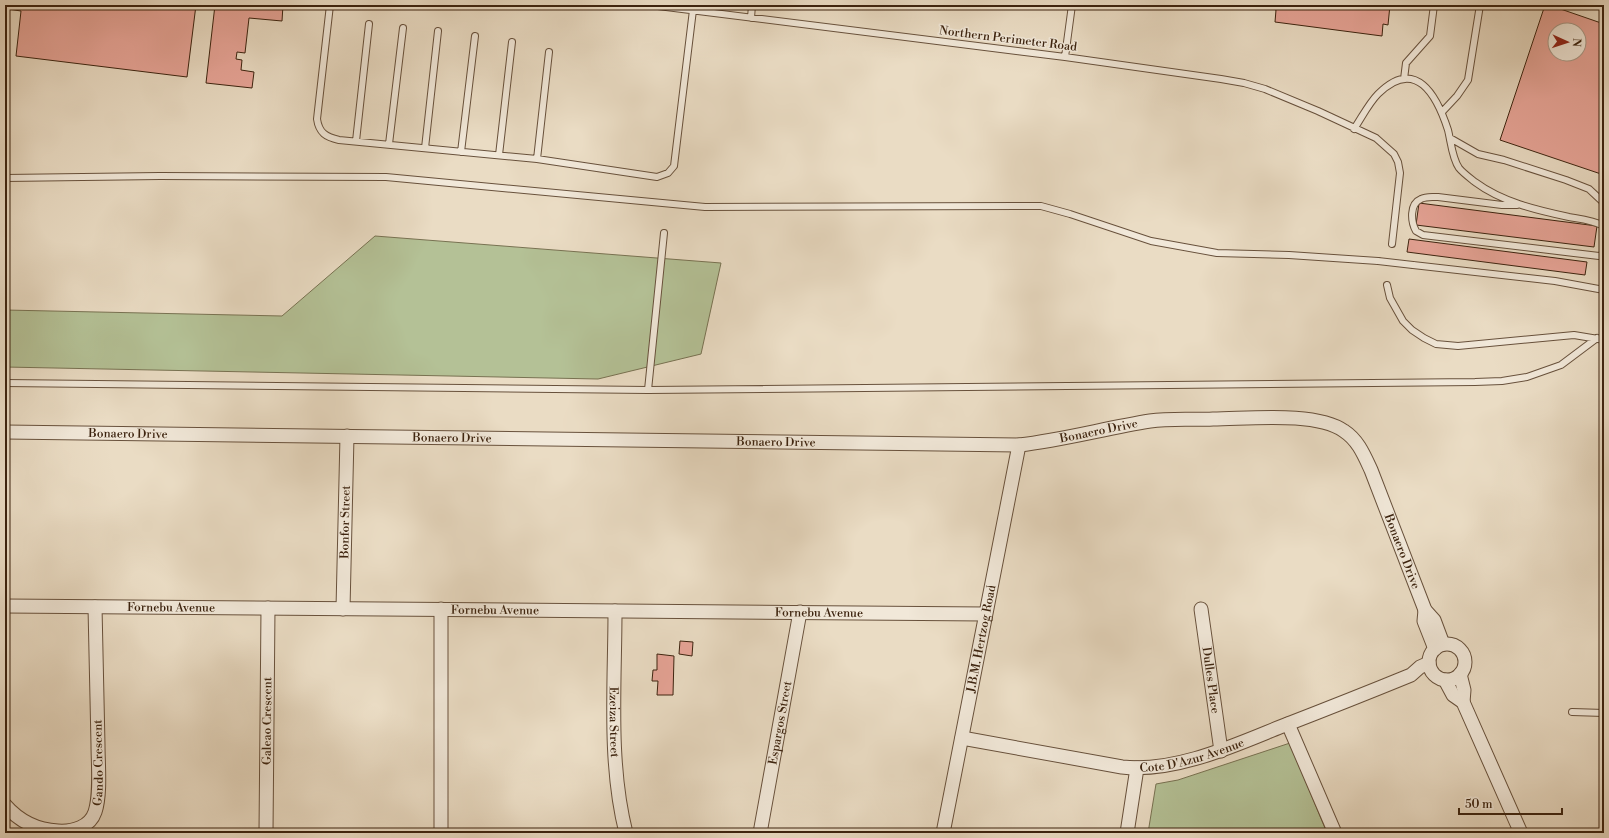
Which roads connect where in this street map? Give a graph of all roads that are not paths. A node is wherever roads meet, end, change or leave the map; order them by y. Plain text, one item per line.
1 (330, 5) edge
2 (650, 5) edge
3 (752, 5) edge
4 (1072, 5) edge
5 (1434, 5) edge
6 (1480, 5) edge
7 (694, 10) junction
8 (750, 18) junction
9 (369, 24) dead end
10 (404, 28) dead end
11 (438, 31) dead end
12 (475, 36) dead end
13 (512, 42) dead end
14 (549, 52) dead end
15 (1065, 57) junction
16 (1404, 79) junction
17 (1442, 112) junction
18 (1354, 129) junction
19 (1450, 138) junction
20 (356, 141) junction
21 (389, 144) junction
22 (425, 148) junction
23 (461, 152) junction
24 (498, 155) junction
25 (537, 159) junction
26 (5, 178) edge
27 (1604, 203) edge
28 (1522, 205) junction
29 (1604, 226) edge
30 (664, 233) dead end
31 (1392, 244) dead end
32 (1604, 254) edge
33 (1387, 285) dead end
34 (1604, 290) edge
35 (1597, 338) junction
36 (1604, 340) edge
37 (5, 384) edge
38 (648, 390) junction
39 (5, 432) edge
40 (347, 436) junction
41 (1019, 445) junction
42 (5, 606) edge
43 (95, 607) junction
44 (268, 608) junction
45 (343, 609) junction
46 (441, 609) junction
47 (1202, 609) dead end
48 (615, 611) junction
49 (800, 612) junction
50 (985, 614) junction
51 (1439, 646) junction
52 (1431, 668) junction
53 (1460, 674) junction
54 (1445, 680) junction
55 (1463, 702) junction
56 (1572, 712) dead end
57 (1604, 713) edge
58 (1288, 724) junction
59 (962, 738) junction
60 (1221, 751) junction
61 (1138, 768) junction
62 (5, 805) edge
63 (266, 833) edge
64 (441, 833) edge
65 (626, 833) edge
66 (760, 833) edge
67 (943, 833) edge
68 (1127, 833) edge
69 (1335, 833) edge
70 (1521, 833) edge

1 - 20 lane
2 - 7 lane, Northern Perimeter Road
3 - 8 lane
4 - 15 lane
5 - 16 lane
6 - 17 lane
7 - 8 lane, Northern Perimeter Road
7 - 25 lane
8 - 15 lane, Northern Perimeter Road
9 - 20 lane
10 - 21 lane
11 - 22 lane
12 - 23 lane
13 - 24 lane
14 - 25 lane
15 - 18 lane, Northern Perimeter Road
16 - 17 lane
16 - 18 lane
17 - 19 lane
18 - 31 lane, Northern Perimeter Road
19 - 27 lane
19 - 28 lane
20 - 21 lane
21 - 22 lane
22 - 23 lane
23 - 24 lane
24 - 25 lane
26 - 34 lane, bridge
28 - 29 lane
28 - 32 lane
30 - 38 lane
33 - 35 lane
35 - 36 lane
35 - 38 lane
37 - 38 lane
39 - 40 street, Bonaero Drive
40 - 41 street, Bonaero Drive
40 - 45 street, Bonfor Street
41 - 50 street, J.B.M. Hertzog Road
41 - 51 street, Bonaero Drive
42 - 43 street, Fornebu Avenue
43 - 44 street, Fornebu Avenue
43 - 62 street, Gando Crescent
44 - 45 street, Fornebu Avenue
44 - 63 street, Galeao Crescent
45 - 46 street, Fornebu Avenue
46 - 48 street, Fornebu Avenue
46 - 64 street
47 - 60 street, Dulles Place
48 - 49 street, Fornebu Avenue
48 - 65 street, Ezeiza Street
49 - 50 street, Fornebu Avenue
49 - 66 street, Espargos Street
50 - 59 street, J.B.M. Hertzog Road
51 - 52 street
51 - 53 street
52 - 54 street
52 - 58 street, Cote D'Azur Avenue
53 - 54 street
53 - 55 street
54 - 55 street
55 - 70 street
56 - 57 lane
58 - 60 street, Cote D'Azur Avenue
58 - 69 street
59 - 61 street, Cote D'Azur Avenue
59 - 67 street, J.B.M. Hertzog Road
60 - 61 street, Cote D'Azur Avenue
61 - 68 street

